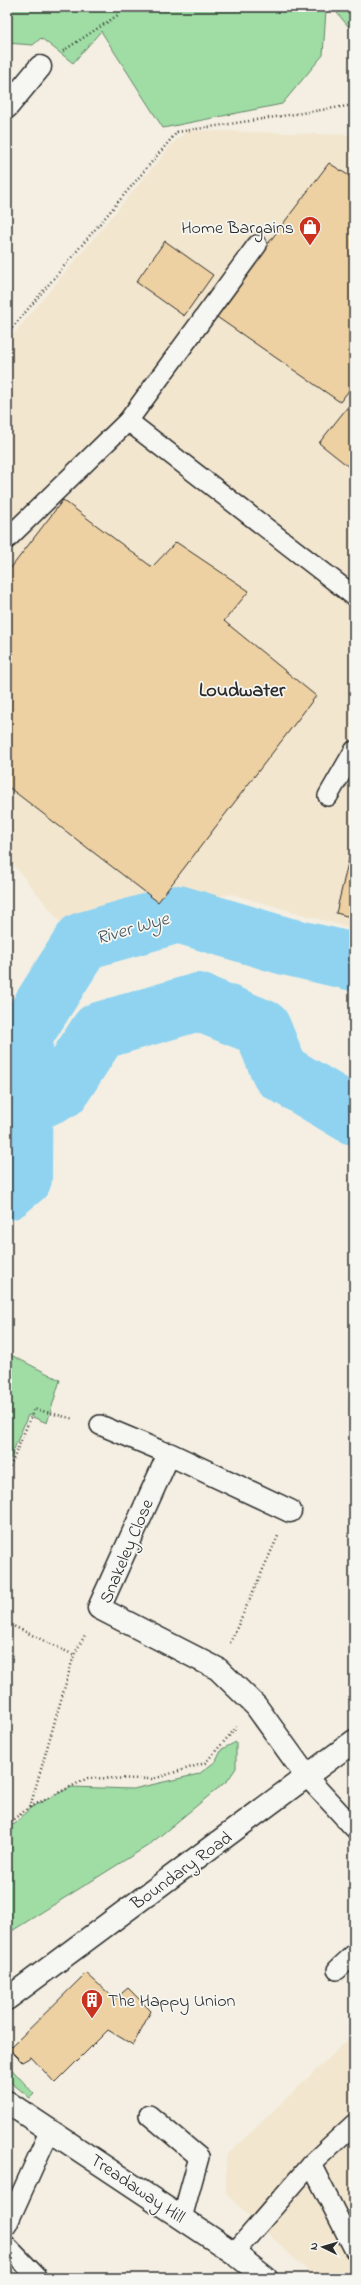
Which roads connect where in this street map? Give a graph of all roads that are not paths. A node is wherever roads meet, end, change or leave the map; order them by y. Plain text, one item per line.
1 (40, 67) road end
2 (9, 99) edge
3 (257, 245) dead end
4 (128, 421) junction
5 (7, 539) edge
6 (354, 596) edge
7 (354, 751) edge
8 (328, 796) dead end
9 (100, 1425) road end
10 (169, 1454) junction
11 (290, 1511) road end
12 (354, 1741) edge
13 (307, 1777) junction
14 (354, 1828) edge
15 (354, 1954) edge
16 (337, 1970) dead end
17 (7, 1999) edge
18 (7, 2102) edge
19 (150, 2115) dead end
20 (354, 2124) edge
21 (50, 2130) junction
22 (311, 2164) junction
23 (182, 2218) junction
24 (7, 2224) edge
25 (7, 2246) edge
26 (354, 2249) edge
27 (234, 2253) junction
28 (38, 2278) edge
29 (266, 2278) edge

1 - 2 street
3 - 4 lane
4 - 5 lane
4 - 6 lane
7 - 8 lane
9 - 10 lane
10 - 11 street
10 - 13 street, Snakeley Close
12 - 13 street, Boundary Road
13 - 14 lane
13 - 17 street, Boundary Road
15 - 16 lane
18 - 21 street, Treadaway Hill
19 - 23 lane
20 - 22 lane
21 - 23 street, Treadaway Hill
21 - 24 lane
22 - 26 lane
22 - 27 lane
23 - 27 street, Treadaway Hill
25 - 28 lane
27 - 29 street, Treadaway Hill

